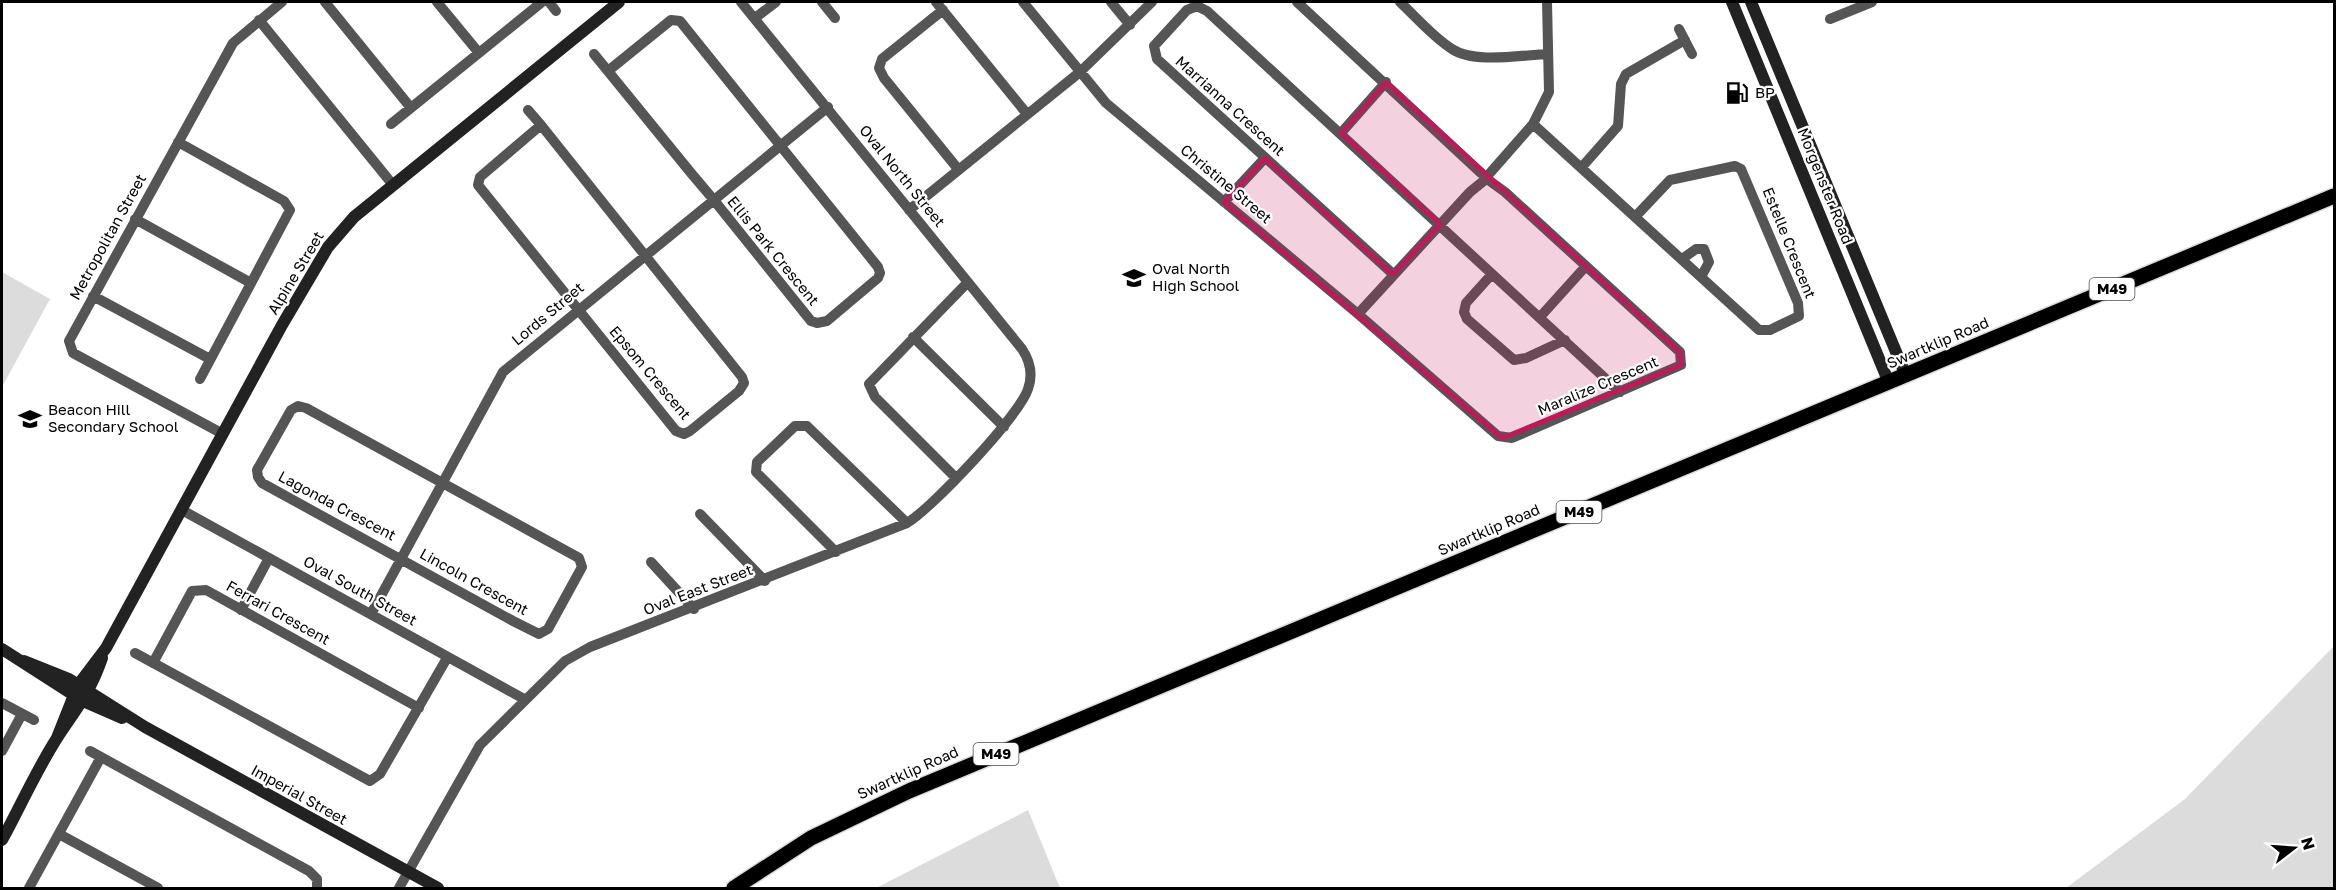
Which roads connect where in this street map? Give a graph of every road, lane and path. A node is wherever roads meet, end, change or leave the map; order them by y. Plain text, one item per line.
1 (282, 2) edge
2 (325, 2) edge
3 (437, 2) edge
4 (542, 2) edge
5 (549, 2) edge
6 (619, 2) edge
7 (741, 2) edge
8 (776, 2) edge
9 (822, 2) edge
10 (1023, 2) edge
11 (1111, 2) edge
12 (1152, 2) edge
13 (1297, 2) edge
14 (1402, 2) edge
15 (1547, 2) edge
16 (1732, 2) edge
17 (1751, 2) edge
18 (1872, 2) edge
19 (1859, 4) edge
20 (939, 6) edge
21 (556, 11) dead end
22 (755, 18) junction
23 (835, 18) dead end
24 (259, 20) junction
25 (1830, 20) dead end
26 (1130, 25) junction
27 (1679, 29) dead end
28 (1685, 40) junction
29 (479, 53) junction
30 (594, 54) dead end
31 (1548, 54) junction
32 (1692, 54) dead end
33 (608, 71) junction
34 (1080, 72) junction
35 (1386, 82) junction
36 (828, 107) junction
37 (411, 108) junction
38 (528, 110) dead end
39 (1027, 114) junction
40 (391, 124) dead end
41 (1533, 124) junction
42 (541, 125) junction
43 (1341, 133) junction
44 (178, 142) junction
45 (781, 144) junction
46 (1265, 158) junction
47 (1581, 168) junction
48 (958, 169) junction
49 (1486, 174) junction
50 (393, 185) junction
51 (2334, 196) edge
52 (713, 199) junction
53 (1224, 202) junction
54 (909, 210) junction
55 (1635, 217) junction
56 (135, 219) junction
57 (1440, 224) junction
58 (645, 255) junction
59 (1683, 259) junction
60 (1586, 266) junction
61 (1393, 274) junction
62 (1492, 274) junction
63 (1701, 277) junction
64 (968, 282) junction
65 (251, 283) junction
66 (93, 296) junction
67 (577, 309) junction
68 (1358, 314) junction
69 (1540, 317) junction
70 (913, 337) junction
71 (1565, 340) junction
72 (210, 359) junction
73 (1030, 375) joint
74 (1906, 376) junction
75 (200, 379) dead end
76 (1890, 383) junction
77 (1620, 392) junction
78 (1004, 427) junction
79 (223, 434) junction
80 (955, 477) junction
81 (444, 483) junction
82 (182, 510) junction
83 (700, 514) dead end
84 (906, 523) junction
85 (836, 552) junction
86 (269, 558) junction
87 (401, 558) junction
88 (651, 562) dead end
89 (765, 581) junction
90 (694, 609) junction
91 (241, 610) junction
92 (371, 614) junction
93 (2, 649) edge
94 (135, 653) dead end
95 (447, 658) junction
96 (153, 663) junction
97 (81, 693) junction
98 (524, 699) junction
99 (2, 703) edge
100 (419, 708) junction
101 (22, 714) junction
102 (34, 720) dead end
103 (2, 751) edge
104 (90, 751) dead end
105 (101, 757) junction
106 (59, 834) junction
107 (2, 840) edge
108 (410, 872) junction
109 (29, 888) edge
110 (158, 888) edge
111 (317, 888) edge
112 (399, 888) edge
113 (438, 888) edge
114 (734, 888) edge

1 - 24 street, Metropolitan Street
2 - 37 street
3 - 29 street
4 - 29 street
5 - 21 street
6 - 50 street, Alpine Street
7 - 22 street, Oval North Street
8 - 22 street
9 - 23 street
10 - 34 street, Christine Street
11 - 26 street
12 - 26 street
13 - 35 street, Maralize Crescent
14 - 31 street
15 - 31 street
16 - 76 street, Morgenster Road
17 - 74 street, Morgenster Road
18 - 19 street
19 - 25 street
20 - 39 street
20 - 48 street
22 - 36 street, Oval North Street
24 - 44 street, Metropolitan Street
24 - 50 street
26 - 34 street
27 - 28 street
28 - 32 street
28 - 47 street
29 - 37 street
30 - 33 street
31 - 41 street
33 - 45 street
33 - 52 street
34 - 39 street
34 - 53 street, Christine Street
35 - 43 street
35 - 49 street, Maralize Crescent
36 - 45 street, Lords Street
36 - 54 street, Oval North Street
37 - 40 street
38 - 42 street
39 - 48 street
41 - 47 street, Estelle Crescent
41 - 49 street
42 - 58 street
42 - 67 street
43 - 46 street, Marrianna Crescent
43 - 57 street, Marrianna Crescent
44 - 56 street, Metropolitan Street
44 - 65 street
45 - 52 street, Lords Street
45 - 52 street, Ellis Park Crescent
46 - 53 street
46 - 61 street, Marrianna Crescent
47 - 55 street, Estelle Crescent
48 - 54 street
49 - 57 street
49 - 60 street, Maralize Crescent
50 - 79 street, Alpine Street
51 - 74 main road, Swartklip Road / M49
52 - 58 street, Lords Street
53 - 68 street, Christine Street
54 - 64 street, Oval North Street
55 - 59 street, Estelle Crescent
55 - 63 street, Estelle Crescent
56 - 65 street
56 - 66 street, Metropolitan Street
57 - 61 street
57 - 62 street, Marrianna Crescent
58 - 67 street, Lords Street
58 - 67 street, Epsom Crescent
59 - 63 street, Estelle Crescent
59 - 63 street
60 - 69 street
60 - 77 street, Maralize Crescent
61 - 68 street
62 - 69 street, Marrianna Crescent
62 - 71 street
64 - 70 street
64 - 73 street, Oval North Street
65 - 72 street
66 - 72 street
66 - 79 street, Metropolitan Street
67 - 81 street, Lords Street
68 - 77 street, Maralize Crescent
69 - 71 street, Marrianna Crescent
70 - 78 street
70 - 80 street
71 - 77 street, Marrianna Crescent
72 - 75 street
73 - 78 street, Oval East Street
74 - 76 main road, Swartklip Road / M49
76 - 114 main road, Swartklip Road / M49
78 - 80 street, Oval East Street
79 - 82 street, Alpine Street
80 - 84 street, Oval East Street
81 - 87 street, Lords Street
81 - 87 street, Lincoln Crescent
81 - 87 street, Lagonda Crescent
82 - 86 street, Oval South Street
82 - 97 street, Alpine Street
83 - 89 street
84 - 85 street, Oval East Street
84 - 85 street
85 - 89 street, Oval East Street
86 - 91 street
86 - 92 street, Oval South Street
87 - 92 street, Lords Street
88 - 90 street
89 - 90 street, Oval East Street
90 - 98 street, Oval East Street
91 - 96 street, Ferrari Crescent
91 - 100 street, Ferrari Crescent
92 - 95 street, Oval South Street
93 - 97 street, Imperial Street
94 - 96 street
95 - 98 street, Oval South Street
95 - 100 street
96 - 100 street
97 - 107 street, Alpine Street
97 - 108 street, Imperial Street
98 - 108 street, Oval East Street
99 - 101 street
101 - 102 street
101 - 103 street
104 - 105 street
105 - 106 street
105 - 111 street
106 - 109 street
106 - 110 street
108 - 112 street, Oval East Street
108 - 113 street, Imperial Street

